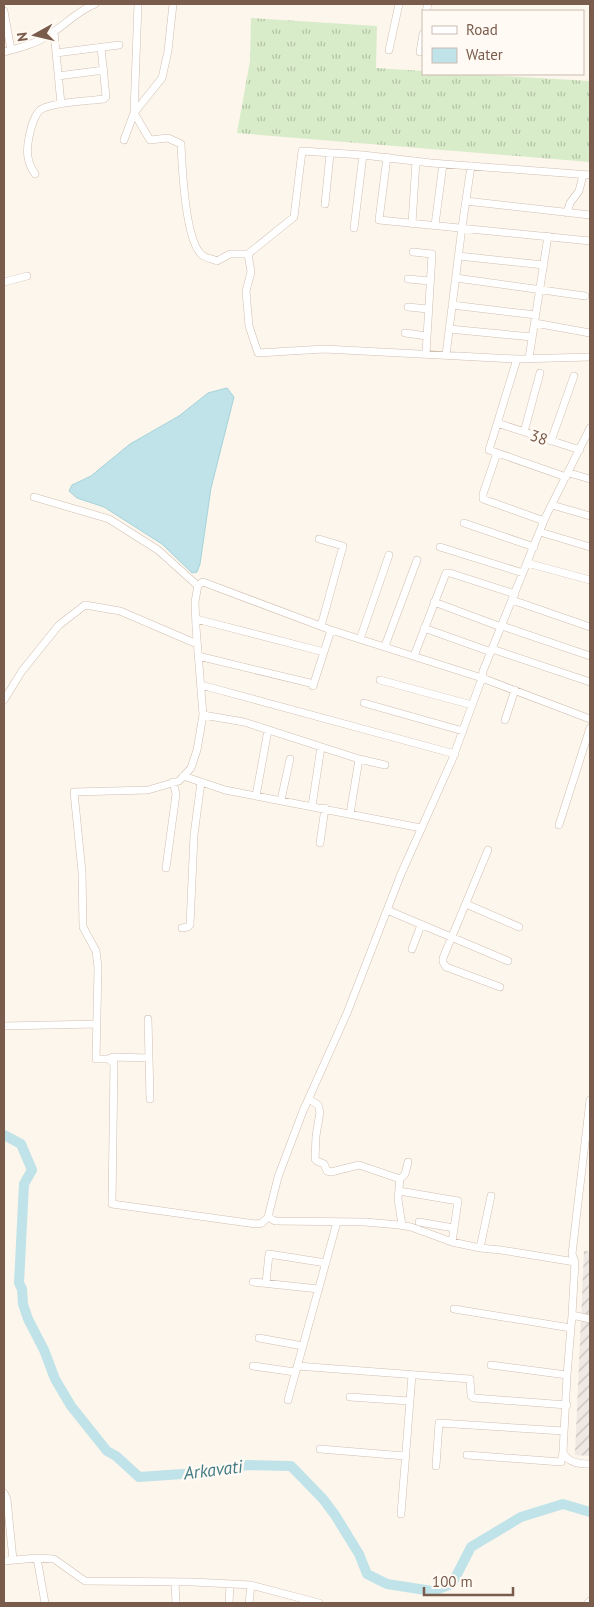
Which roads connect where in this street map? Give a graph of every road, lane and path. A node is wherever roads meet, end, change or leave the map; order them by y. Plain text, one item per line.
1 (95, 4) edge
2 (138, 4) edge
3 (173, 4) edge
4 (399, 4) edge
5 (84, 6) edge
6 (4, 11) edge
7 (54, 32) junction
8 (422, 40) edge
9 (119, 45) dead end
10 (101, 47) junction
11 (389, 50) dead end
12 (8, 51) edge
13 (420, 52) dead end
14 (56, 53) junction
15 (104, 70) junction
16 (58, 76) junction
17 (61, 104) junction
18 (134, 113) junction
19 (124, 140) dead end
20 (330, 154) junction
21 (363, 155) junction
22 (387, 157) junction
23 (416, 161) junction
24 (443, 164) junction
25 (471, 166) junction
26 (35, 174) dead end
27 (587, 175) edge
28 (466, 201) junction
29 (325, 204) dead end
30 (567, 213) junction
31 (590, 215) edge
32 (412, 224) junction
33 (435, 225) junction
34 (462, 227) junction
35 (354, 228) dead end
36 (548, 236) junction
37 (590, 241) edge
38 (414, 252) dead end
39 (248, 254) junction
40 (458, 256) junction
41 (544, 266) junction
42 (27, 276) dead end
43 (456, 278) junction
44 (408, 279) dead end
45 (430, 281) junction
46 (4, 282) edge
47 (540, 290) junction
48 (585, 296) dead end
49 (452, 305) junction
50 (408, 307) dead end
51 (428, 309) junction
52 (536, 315) junction
53 (535, 323) junction
54 (449, 329) junction
55 (406, 334) dead end
56 (590, 334) edge
57 (427, 336) junction
58 (532, 337) junction
59 (426, 354) junction
60 (446, 355) junction
61 (590, 357) edge
62 (529, 358) junction
63 (517, 359) junction
64 (540, 373) dead end
65 (574, 376) dead end
66 (497, 423) junction
67 (590, 428) edge
68 (524, 432) junction
69 (552, 441) junction
70 (580, 450) junction
71 (497, 453) junction
72 (568, 475) junction
73 (590, 479) edge
74 (34, 497) dead end
75 (552, 505) junction
76 (590, 516) edge
77 (544, 521) junction
78 (464, 523) dead end
79 (540, 532) junction
80 (319, 539) dead end
81 (440, 547) dead end
82 (534, 547) junction
83 (590, 547) edge
84 (389, 555) dead end
85 (417, 560) dead end
86 (527, 563) junction
87 (523, 573) junction
88 (590, 580) edge
89 (200, 584) junction
90 (513, 597) junction
91 (434, 602) junction
92 (196, 619) junction
93 (321, 626) junction
94 (502, 626) junction
95 (590, 627) edge
96 (424, 628) junction
97 (331, 630) junction
98 (360, 639) junction
99 (197, 644) junction
100 (385, 646) junction
101 (492, 651) junction
102 (324, 652) junction
103 (198, 656) junction
104 (414, 656) junction
105 (590, 656) edge
106 (482, 678) junction
107 (380, 680) dead end
108 (590, 682) edge
109 (200, 685) junction
110 (515, 690) junction
111 (4, 700) edge
112 (364, 704) dead end
113 (472, 704) junction
114 (203, 714) junction
115 (590, 719) edge
116 (505, 720) dead end
117 (590, 728) edge
118 (268, 730) junction
119 (462, 731) junction
120 (321, 747) junction
121 (455, 754) junction
122 (290, 759) dead end
123 (359, 759) junction
124 (385, 765) dead end
125 (183, 776) junction
126 (174, 782) junction
127 (201, 782) junction
128 (256, 796) junction
129 (281, 800) junction
130 (312, 806) junction
131 (325, 808) junction
132 (350, 814) junction
133 (559, 825) dead end
134 (421, 828) junction
135 (320, 843) dead end
136 (488, 850) dead end
137 (166, 868) dead end
138 (466, 904) junction
139 (387, 910) junction
140 (421, 925) junction
141 (519, 927) dead end
142 (182, 928) dead end
143 (452, 938) junction
144 (412, 949) dead end
145 (508, 961) dead end
146 (500, 987) dead end
147 (148, 1019) dead end
148 (97, 1024) junction
149 (4, 1026) edge
150 (149, 1058) junction
151 (108, 1059) junction
152 (150, 1099) dead end
153 (309, 1100) junction
154 (590, 1100) edge
155 (590, 1109) edge
156 (588, 1137) edge
157 (408, 1162) dead end
158 (400, 1179) junction
159 (399, 1191) junction
160 (491, 1196) dead end
161 (268, 1216) junction
162 (337, 1222) junction
163 (419, 1222) dead end
164 (402, 1225) junction
165 (454, 1228) junction
166 (452, 1242) junction
167 (480, 1248) junction
168 (574, 1262) junction
169 (326, 1263) junction
170 (253, 1282) dead end
171 (266, 1283) junction
172 (319, 1289) junction
173 (454, 1310) dead end
174 (572, 1315) junction
175 (590, 1319) edge
176 (571, 1328) junction
177 (259, 1338) dead end
178 (303, 1346) junction
179 (491, 1364) dead end
180 (253, 1366) dead end
181 (296, 1369) junction
182 (412, 1375) junction
183 (567, 1375) junction
184 (350, 1397) dead end
185 (288, 1400) dead end
186 (409, 1401) junction
187 (567, 1405) junction
188 (564, 1431) junction
189 (320, 1450) dead end
190 (563, 1452) junction
191 (467, 1455) dead end
192 (405, 1456) junction
193 (590, 1464) edge
194 (436, 1466) dead end
195 (4, 1493) edge
196 (401, 1514) dead end
197 (37, 1558) junction
198 (13, 1560) junction
199 (4, 1561) edge
200 (175, 1582) junction
201 (230, 1584) junction
202 (251, 1585) junction
203 (45, 1603) edge
204 (176, 1603) edge
205 (229, 1603) edge
206 (249, 1603) edge
207 (319, 1603) edge

1 - 5 street
2 - 18 street
3 - 18 street
4 - 11 street
5 - 7 street
6 - 12 street
7 - 12 street
7 - 14 street
8 - 13 street
9 - 10 street
10 - 14 street
10 - 15 street
14 - 16 street
15 - 16 street
15 - 17 street
16 - 17 street
17 - 26 street
18 - 19 street
18 - 39 street
20 - 21 street
20 - 29 street
20 - 39 street
21 - 22 street
21 - 35 street
22 - 23 street
22 - 32 street
23 - 24 street
23 - 32 street
24 - 25 street
24 - 33 street
25 - 27 street
25 - 28 street
27 - 30 street
28 - 30 street
28 - 34 street
30 - 31 street
32 - 33 street
33 - 34 street
34 - 36 street
34 - 40 street
36 - 37 street
36 - 41 street
38 - 45 street
39 - 59 street
40 - 41 street
40 - 43 street
41 - 47 street
42 - 46 street
43 - 47 street
43 - 49 street
44 - 45 street
45 - 51 street
47 - 48 street
47 - 52 street
49 - 52 street
49 - 54 street
50 - 51 street
51 - 57 street
52 - 53 street
53 - 56 street
53 - 58 street
54 - 58 street
54 - 60 street
55 - 57 street
57 - 59 street
58 - 62 street
59 - 60 street
60 - 63 street
61 - 62 street
62 - 63 street
63 - 66 street
64 - 68 street
65 - 69 street
66 - 68 street, 38
66 - 71 street
67 - 70 street
68 - 69 street, 38
69 - 70 street, 38
70 - 72 street
71 - 72 street
71 - 77 street
72 - 73 street
72 - 75 street
74 - 89 street
75 - 76 street
75 - 77 street
77 - 79 street
78 - 82 street
79 - 82 street
79 - 83 street
80 - 93 street
81 - 87 street
82 - 86 street
84 - 98 street
85 - 100 street
86 - 87 street
86 - 88 street
87 - 90 street
89 - 92 street
89 - 93 street
90 - 91 street
90 - 94 street
90 - 95 street
91 - 94 street
91 - 96 street
92 - 99 street
92 - 102 street
93 - 97 street
94 - 101 street
94 - 105 street
96 - 101 street
96 - 104 street
97 - 98 street
97 - 102 street
98 - 100 street
99 - 103 street
99 - 111 street
100 - 104 street
101 - 106 street
101 - 108 street
102 - 103 street
103 - 109 street
104 - 106 street
106 - 110 street
106 - 113 street
107 - 113 street
109 - 114 street
109 - 121 street
110 - 115 street
110 - 116 street
112 - 119 street
113 - 119 street
114 - 118 street
114 - 125 street
117 - 133 street
118 - 120 street
118 - 128 street
119 - 121 street
120 - 123 street
120 - 130 street
121 - 134 street
122 - 129 street
123 - 124 street
123 - 132 street
125 - 126 street
125 - 127 street
126 - 137 street
126 - 148 street
127 - 128 street
127 - 142 street
128 - 129 street
129 - 130 street
130 - 131 street
131 - 132 street
131 - 135 street
132 - 134 street
134 - 139 street
136 - 138 street
138 - 141 street
138 - 143 street
139 - 140 street
139 - 153 street
140 - 143 street
140 - 144 street
143 - 145 street
143 - 146 street
147 - 150 street
148 - 149 street
148 - 151 street
150 - 151 street
150 - 152 street
151 - 161 street
153 - 158 street
153 - 161 street
154 - 155 street
155 - 156 street
156 - 168 street
157 - 158 street
158 - 159 street
159 - 164 street
159 - 165 street
160 - 167 street
161 - 162 street
162 - 164 street
162 - 169 street
163 - 165 street
164 - 166 street
165 - 166 street
166 - 167 street
167 - 168 street
168 - 174 street
169 - 171 street
169 - 172 street
170 - 171 street
171 - 172 street
172 - 178 street
173 - 176 street
174 - 175 street
174 - 176 street
176 - 183 street
177 - 178 street
178 - 181 street
179 - 183 street
180 - 181 street
181 - 182 street
181 - 185 street
182 - 186 street
182 - 187 street
183 - 187 street
184 - 186 street
186 - 192 street
187 - 188 street
188 - 190 street
188 - 194 street
189 - 192 street
190 - 191 street
190 - 193 street
192 - 196 street
195 - 198 street
197 - 198 street
197 - 200 street
197 - 203 street
198 - 199 street
200 - 201 street
200 - 204 street
201 - 202 street
201 - 205 street
202 - 206 street
202 - 207 street

